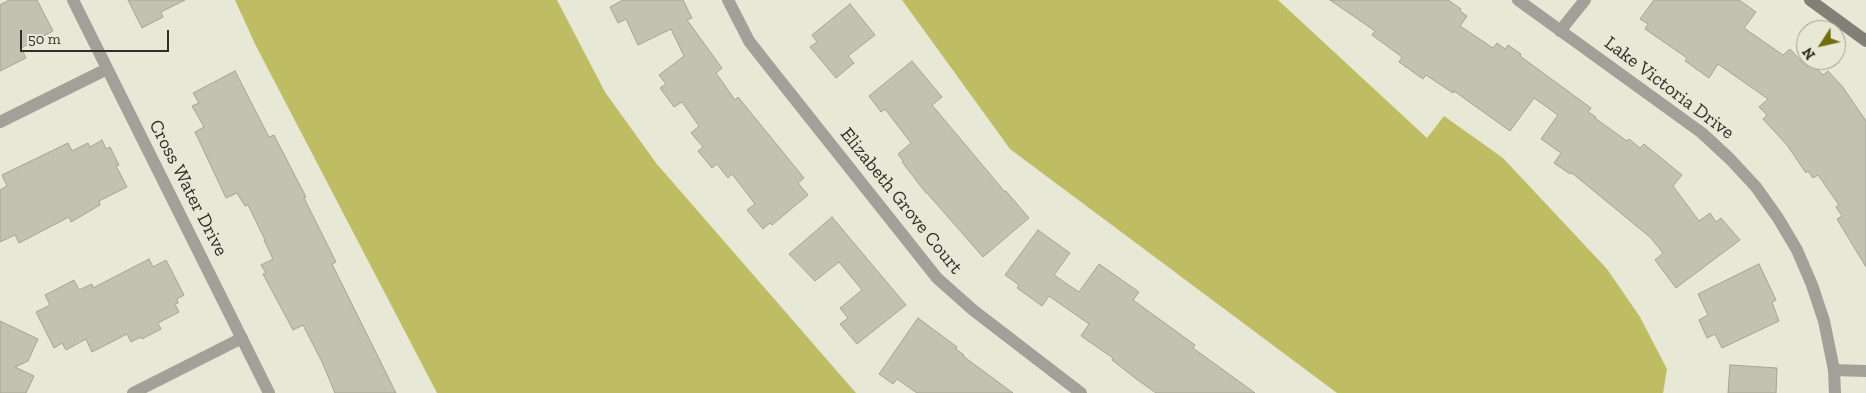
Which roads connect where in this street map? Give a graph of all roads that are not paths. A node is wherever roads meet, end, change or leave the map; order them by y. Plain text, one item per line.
1 (73, 0) edge
2 (728, 0) edge
3 (1518, 0) edge
4 (1584, 0) edge
5 (1810, 0) edge
6 (1560, 31) junction
7 (1866, 41) edge
8 (107, 69) junction
9 (0, 122) edge
10 (242, 338) junction
11 (1834, 370) junction
12 (1866, 371) edge
13 (133, 393) edge
14 (269, 393) edge
15 (1081, 393) edge
16 (1835, 393) edge

1 - 8 street, Cross Water Drive
2 - 15 street, Elizabeth Grove Court
3 - 6 street, Lake Victoria Drive
4 - 6 street
5 - 7 main road
6 - 11 street, Lake Victoria Drive
8 - 9 street
8 - 10 street, Cross Water Drive
10 - 13 street
10 - 14 street, Cross Water Drive
11 - 12 street
11 - 16 street, Lake Victoria Drive

